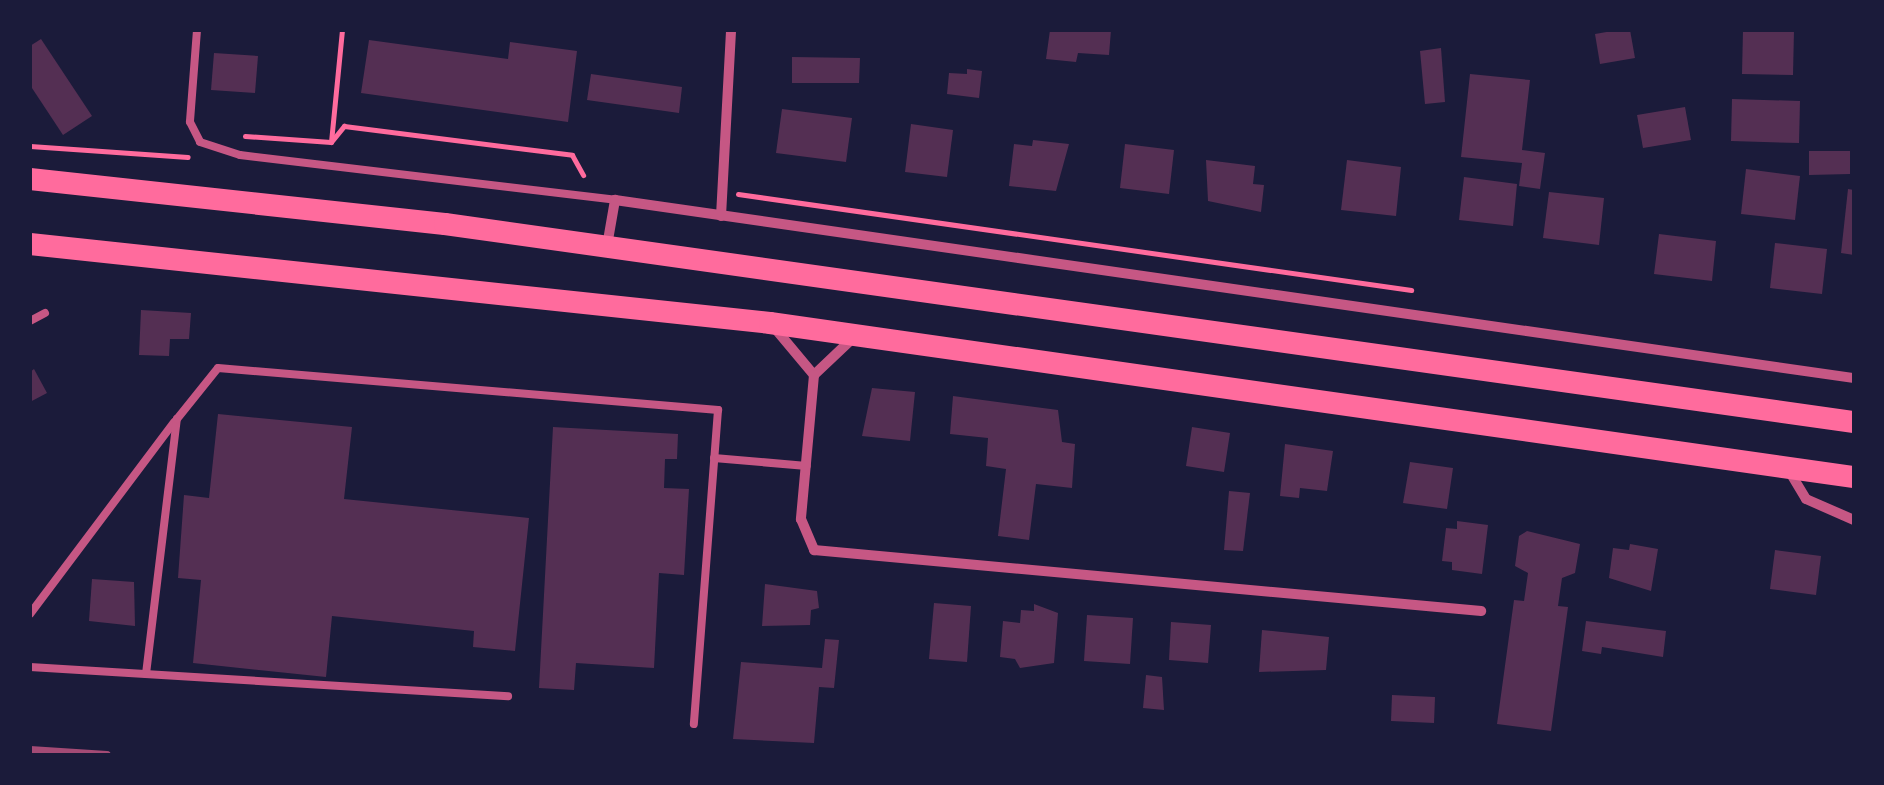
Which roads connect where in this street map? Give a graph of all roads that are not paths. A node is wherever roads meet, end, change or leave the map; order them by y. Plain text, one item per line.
1 (197, 30) edge
2 (731, 30) edge
3 (30, 179) edge
4 (614, 200) junction
5 (721, 216) junction
6 (30, 244) edge
7 (606, 246) junction
8 (45, 314) dead end
9 (30, 322) edge
10 (770, 323) junction
11 (857, 334) junction
12 (814, 375) junction
13 (1854, 378) edge
14 (177, 419) junction
15 (1854, 422) edge
16 (714, 458) junction
17 (807, 466) junction
18 (1787, 468) junction
19 (1854, 476) edge
20 (1854, 520) edge
21 (1481, 611) dead end
22 (30, 614) edge
23 (30, 667) edge
24 (146, 674) junction
25 (508, 696) dead end
26 (694, 724) dead end

1 - 4 lane
2 - 5 street
3 - 7 main road
4 - 5 street
4 - 7 street
5 - 13 street
6 - 10 main road
7 - 15 main road
8 - 9 lane
10 - 11 main road
10 - 12 street
11 - 12 street
11 - 18 main road
12 - 17 street
14 - 16 lane
14 - 22 lane
14 - 24 lane
16 - 17 lane
16 - 26 lane
17 - 21 street
18 - 19 main road
18 - 20 street
23 - 24 lane
24 - 25 lane

